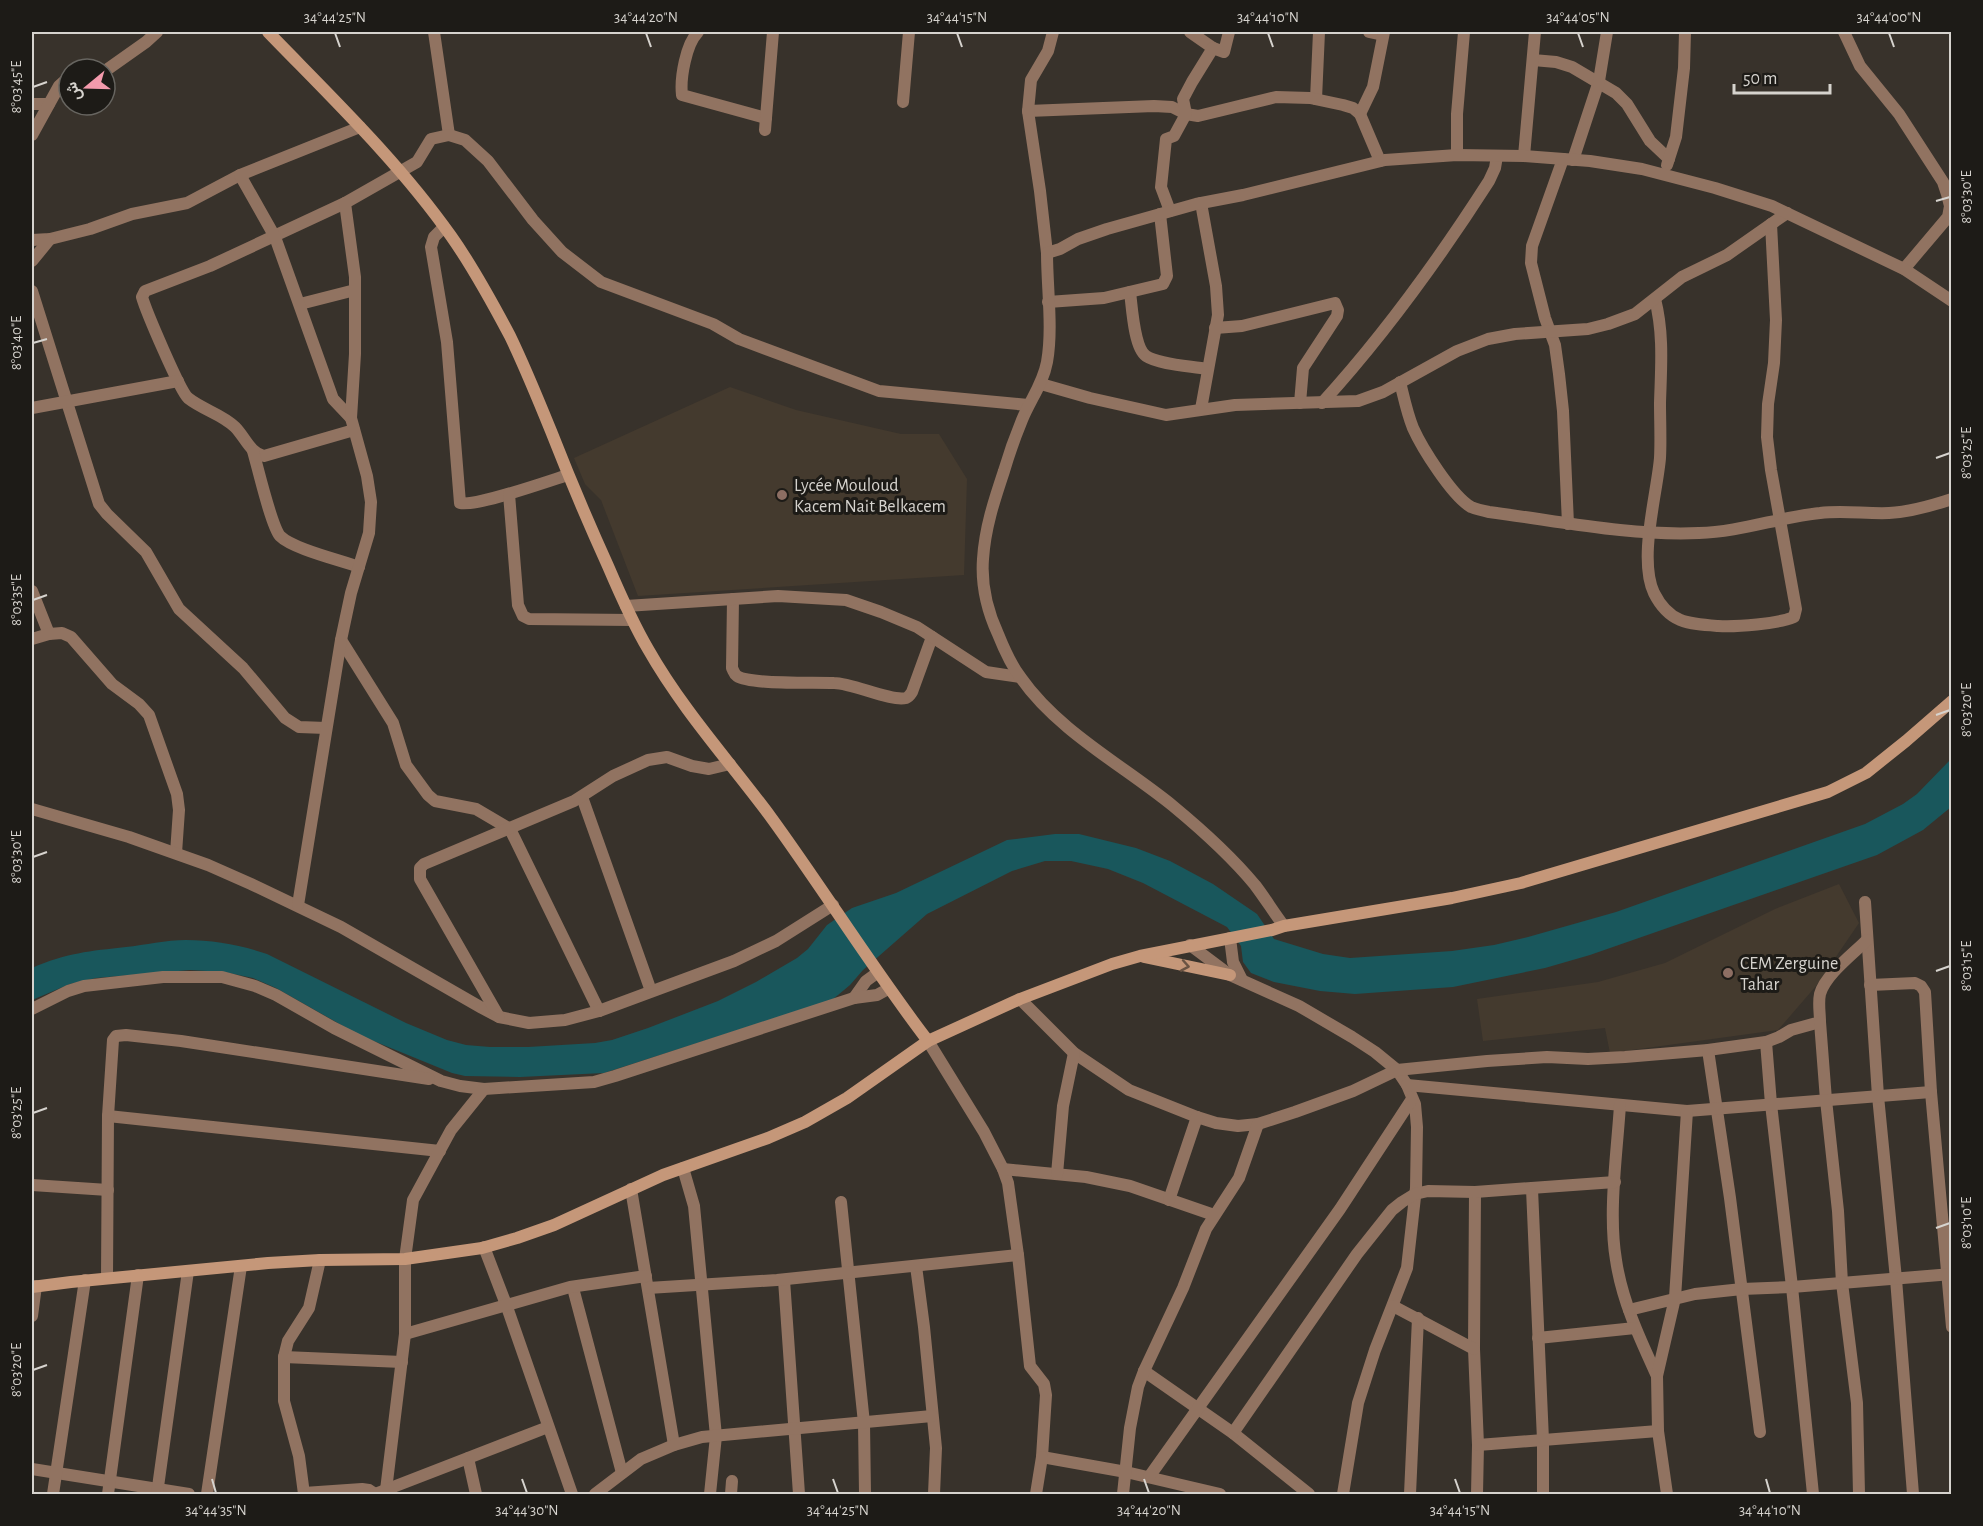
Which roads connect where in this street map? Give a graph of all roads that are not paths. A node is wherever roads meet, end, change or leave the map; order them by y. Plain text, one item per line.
1 (157, 32) edge
2 (268, 32) edge
3 (434, 32) edge
4 (698, 32) edge
5 (773, 32) edge
6 (909, 32) edge
7 (1053, 32) edge
8 (1190, 32) edge
9 (1229, 32) edge
10 (1319, 32) edge
11 (1369, 32) edge
12 (1464, 32) edge
13 (1535, 32) edge
14 (1607, 32) edge
15 (1685, 32) edge
16 (1844, 32) edge
17 (1384, 33) edge
18 (1214, 48) junction
19 (1533, 60) junction
20 (117, 62) edge
21 (1599, 81) junction
22 (57, 90) edge
23 (1316, 99) junction
24 (903, 102) dead end
25 (32, 104) edge
26 (49, 104) junction
27 (1028, 111) junction
28 (1186, 114) junction
29 (1360, 114) junction
30 (360, 127) junction
31 (32, 135) edge
32 (449, 135) junction
33 (1457, 155) junction
34 (1497, 156) junction
35 (1524, 156) junction
36 (1669, 159) junction
37 (1568, 160) junction
38 (1380, 161) junction
39 (400, 171) junction
40 (240, 175) junction
41 (1664, 175) junction
42 (345, 203) junction
43 (1201, 203) junction
44 (1165, 213) junction
45 (1787, 213) junction
46 (1771, 224) junction
47 (444, 227) junction
48 (275, 237) junction
49 (50, 239) junction
50 (32, 240) edge
51 (1047, 253) junction
52 (32, 261) edge
53 (1904, 269) junction
54 (355, 290) junction
55 (32, 291) edge
56 (1130, 292) junction
57 (1655, 299) junction
58 (1952, 301) edge
59 (1048, 302) junction
60 (300, 304) junction
61 (1215, 328) junction
62 (1550, 333) junction
63 (1208, 369) junction
64 (178, 381) junction
65 (1400, 382) junction
66 (1041, 384) junction
67 (66, 400) junction
68 (1322, 403) junction
69 (1300, 404) junction
70 (1028, 405) junction
71 (32, 408) edge
72 (1201, 409) junction
73 (352, 424) junction
74 (253, 451) junction
75 (568, 475) junction
76 (509, 494) junction
77 (1952, 500) edge
78 (1781, 519) junction
79 (1568, 524) junction
80 (1650, 532) junction
81 (359, 567) junction
82 (32, 591) edge
83 (733, 599) junction
84 (626, 606) junction
85 (632, 620) junction
86 (49, 634) junction
87 (932, 637) junction
88 (32, 639) edge
89 (341, 640) junction
90 (1020, 677) junction
91 (1952, 701) edge
92 (326, 728) junction
93 (730, 764) junction
94 (582, 796) junction
95 (32, 809) edge
96 (510, 829) junction
97 (176, 853) junction
98 (1865, 902) dead end
99 (298, 905) junction
100 (836, 910) junction
101 (1278, 928) junction
102 (1231, 938) junction
103 (1867, 940) junction
104 (1190, 945) junction
105 (1140, 956) junction
106 (875, 969) junction
107 (1236, 977) junction
108 (1870, 985) junction
109 (888, 989) junction
110 (651, 991) junction
111 (854, 998) junction
112 (1020, 999) junction
113 (32, 1009) edge
114 (599, 1011) junction
115 (499, 1017) junction
116 (1820, 1022) junction
117 (928, 1041) junction
118 (1766, 1042) junction
119 (1708, 1050) junction
120 (1074, 1053) junction
121 (1397, 1070) junction
122 (441, 1081) junction
123 (1407, 1085) junction
124 (484, 1089) junction
125 (1931, 1092) junction
126 (1878, 1096) junction
127 (1412, 1099) junction
128 (1826, 1100) junction
129 (1771, 1104) junction
130 (1620, 1105) junction
131 (1716, 1109) junction
132 (1687, 1111) junction
133 (108, 1116) junction
134 (1197, 1117) junction
135 (1258, 1124) junction
136 (440, 1151) junction
137 (683, 1168) junction
138 (1003, 1169) junction
139 (1057, 1174) junction
140 (1615, 1182) junction
141 (32, 1185) edge
142 (631, 1189) junction
143 (1532, 1189) junction
144 (108, 1190) junction
145 (1475, 1192) junction
146 (1415, 1194) junction
147 (1169, 1200) junction
148 (841, 1202) dead end
149 (1214, 1215) junction
150 (484, 1247) junction
151 (1018, 1255) junction
152 (405, 1259) junction
153 (320, 1260) junction
154 (241, 1266) junction
155 (916, 1266) junction
156 (188, 1271) junction
157 (849, 1273) junction
158 (138, 1275) junction
159 (1949, 1275) edge
160 (107, 1278) junction
161 (1896, 1279) junction
162 (85, 1280) junction
163 (784, 1280) junction
164 (647, 1282) junction
165 (1842, 1283) junction
166 (701, 1284) junction
167 (34, 1287) edge
168 (1792, 1287) junction
169 (573, 1288) junction
170 (1742, 1289) junction
171 (1676, 1298) junction
172 (1393, 1306) junction
173 (507, 1307) junction
174 (1629, 1310) junction
175 (32, 1316) edge
176 (1418, 1318) junction
177 (1952, 1327) edge
178 (1635, 1328) junction
179 (405, 1334) junction
180 (1538, 1338) junction
181 (1474, 1349) junction
182 (284, 1357) junction
183 (402, 1362) junction
184 (1144, 1371) junction
185 (1657, 1376) junction
186 (1199, 1410) junction
187 (932, 1416) junction
188 (864, 1423) junction
189 (548, 1427) junction
190 (795, 1429) junction
191 (1658, 1431) junction
192 (1760, 1432) dead end
193 (1233, 1433) junction
194 (716, 1436) junction
195 (1543, 1440) junction
196 (674, 1445) junction
197 (1478, 1445) junction
198 (1042, 1457) junction
199 (468, 1458) junction
200 (32, 1469) edge
201 (55, 1472) junction
202 (1126, 1472) junction
203 (622, 1473) junction
204 (1149, 1478) junction
205 (110, 1480) junction
206 (732, 1481) dead end
207 (158, 1492) edge
208 (1206, 1492) edge
209 (304, 1493) edge
210 (379, 1493) edge
211 (53, 1494) edge
212 (108, 1494) edge
213 (189, 1494) edge
214 (207, 1494) edge
215 (476, 1494) edge
216 (572, 1494) edge
217 (595, 1494) edge
218 (710, 1494) edge
219 (731, 1494) edge
220 (799, 1494) edge
221 (866, 1494) edge
222 (934, 1494) edge
223 (1036, 1494) edge
224 (1124, 1494) edge
225 (1220, 1494) edge
226 (1309, 1494) edge
227 (1343, 1494) edge
228 (1410, 1494) edge
229 (1477, 1494) edge
230 (1543, 1494) edge
231 (1667, 1494) edge
232 (1813, 1494) edge
233 (1859, 1494) edge
234 (1913, 1494) edge

1 - 20 street
2 - 30 main road
3 - 32 street
4 - 5 street
6 - 24 street
7 - 27 street
8 - 18 street
9 - 18 street
10 - 23 street
11 - 17 street
12 - 33 street
13 - 19 street
14 - 21 street
15 - 36 street
16 - 53 street
17 - 29 street
18 - 28 street
19 - 21 street
19 - 35 street
21 - 36 street
21 - 37 street
22 - 26 street
23 - 28 street
23 - 29 street
25 - 26 street
26 - 31 street
27 - 28 street
27 - 51 street
28 - 44 street
29 - 38 street
30 - 39 main road
30 - 40 street
32 - 39 street
32 - 70 street
33 - 34 street
33 - 38 street
34 - 35 street
34 - 68 street
35 - 37 street
36 - 41 street
37 - 41 street
37 - 62 street
38 - 43 street
39 - 42 street
39 - 47 main road
40 - 48 street
40 - 49 street
41 - 45 street
42 - 48 street
42 - 54 street
43 - 44 street
43 - 61 street
44 - 51 street
44 - 56 street
45 - 46 street
45 - 53 street
46 - 57 street
46 - 78 street
47 - 75 main road
47 - 76 street
48 - 60 street
48 - 64 street
49 - 50 street
49 - 52 street
51 - 59 street
53 - 58 street
54 - 60 street
54 - 73 street
55 - 67 street
56 - 59 street
56 - 63 street
57 - 62 street
57 - 80 street
59 - 66 street
60 - 73 street
61 - 63 street
61 - 69 street
62 - 65 street
62 - 79 street
63 - 72 street
64 - 67 street
64 - 74 street
65 - 68 street
65 - 79 street
66 - 70 street
66 - 72 street
67 - 71 street
67 - 92 street
68 - 69 street
69 - 72 street
70 - 90 street
73 - 74 street
73 - 81 street
74 - 81 street
75 - 76 street
75 - 84 main road
76 - 85 street
77 - 78 street
78 - 80 street
78 - 80 street
79 - 80 street
81 - 89 street
82 - 86 street
83 - 84 street
83 - 87 street
83 - 87 street
84 - 85 main road
85 - 93 main road
86 - 88 street
86 - 97 street
87 - 90 street
89 - 92 street
89 - 96 street
90 - 101 street
91 - 101 main road
92 - 99 street
93 - 94 street
93 - 100 main road
94 - 96 street
94 - 110 street
95 - 97 street
96 - 114 street
96 - 115 street
97 - 99 street
98 - 103 street
99 - 115 street
100 - 106 main road
100 - 110 street
101 - 102 main road
102 - 104 main road
102 - 107 street
103 - 108 street
103 - 116 street
104 - 105 main road
104 - 107 street
105 -> 107 main road
105 - 112 main road
106 - 109 main road
106 - 111 street
107 - 121 street
108 - 125 street
108 - 126 street
109 - 111 street
109 - 117 main road
110 - 114 street
111 - 124 street
112 - 117 main road
112 - 120 street
113 - 122 street
114 - 115 street
116 - 118 street
116 - 128 street
117 - 137 main road
117 - 138 street
118 - 119 street
118 - 129 street
119 - 121 street
119 - 131 street
120 - 134 street
120 - 139 street
121 - 123 street
121 - 135 street
122 - 124 street
122 - 133 street
123 - 127 street
123 - 130 street
124 - 136 street
125 - 126 street
125 - 159 street
126 - 128 street
126 - 161 street
127 - 146 street
127 - 186 street
128 - 129 street
128 - 165 street
129 - 131 street
129 - 168 street
130 - 132 street
130 - 140 street
131 - 132 street
131 - 170 street
132 - 171 street
133 - 136 street
133 - 144 street
134 - 135 street
134 - 147 street
135 - 149 street
136 - 152 street
137 - 142 main road
137 - 166 street
138 - 139 street
138 - 151 street
139 - 147 street
140 - 143 street
140 - 174 street
141 - 144 street
142 - 150 main road
142 - 164 street
143 - 145 street
143 - 180 street
144 - 160 street
145 - 146 street
145 - 181 street
146 - 172 street
146 - 193 street
147 - 149 street
148 - 157 street
149 - 184 street
150 - 152 main road
150 - 173 street
151 - 155 street
151 - 198 street
152 - 153 main road
152 - 179 street
153 - 154 main road
153 - 182 street
154 - 156 main road
154 - 214 street
155 - 157 street
155 - 187 street
156 - 158 main road
156 - 207 street
157 - 163 street
157 - 188 street
158 - 160 main road
158 - 205 street
159 - 161 street
159 - 177 street
160 - 162 main road
161 - 165 street
161 - 234 street
162 - 167 main road
162 - 201 street
163 - 166 street
163 - 190 street
164 - 166 street
164 - 169 street
164 - 196 street
165 - 168 street
165 - 233 street
166 - 194 street
167 - 175 street
168 - 170 street
168 - 232 street
169 - 173 street
169 - 203 street
170 - 171 street
170 - 192 street
171 - 174 street
171 - 185 street
172 - 176 street
172 - 227 street
173 - 179 street
173 - 189 street
174 - 178 street
176 - 181 street
176 - 228 street
178 - 180 street
178 - 185 street
179 - 183 street
180 - 195 street
181 - 197 street
182 - 183 street
182 - 209 street
183 - 210 street
184 - 186 street
184 - 202 street
185 - 191 street
186 - 193 street
186 - 204 street
187 - 188 street
187 - 222 street
188 - 190 street
188 - 221 street
189 - 199 street
189 - 216 street
190 - 194 street
190 - 220 street
191 - 195 street
191 - 231 street
193 - 226 street
194 - 196 street
194 - 218 street
195 - 197 street
195 - 230 street
196 - 203 street
197 - 229 street
198 - 202 street
198 - 223 street
199 - 210 street
199 - 215 street
200 - 201 street
201 - 205 street
201 - 211 street
202 - 204 street
202 - 224 street
203 - 217 street
204 - 208 street
205 - 207 street
205 - 212 street
206 - 219 street
207 - 213 street
208 - 225 street
209 - 210 street

